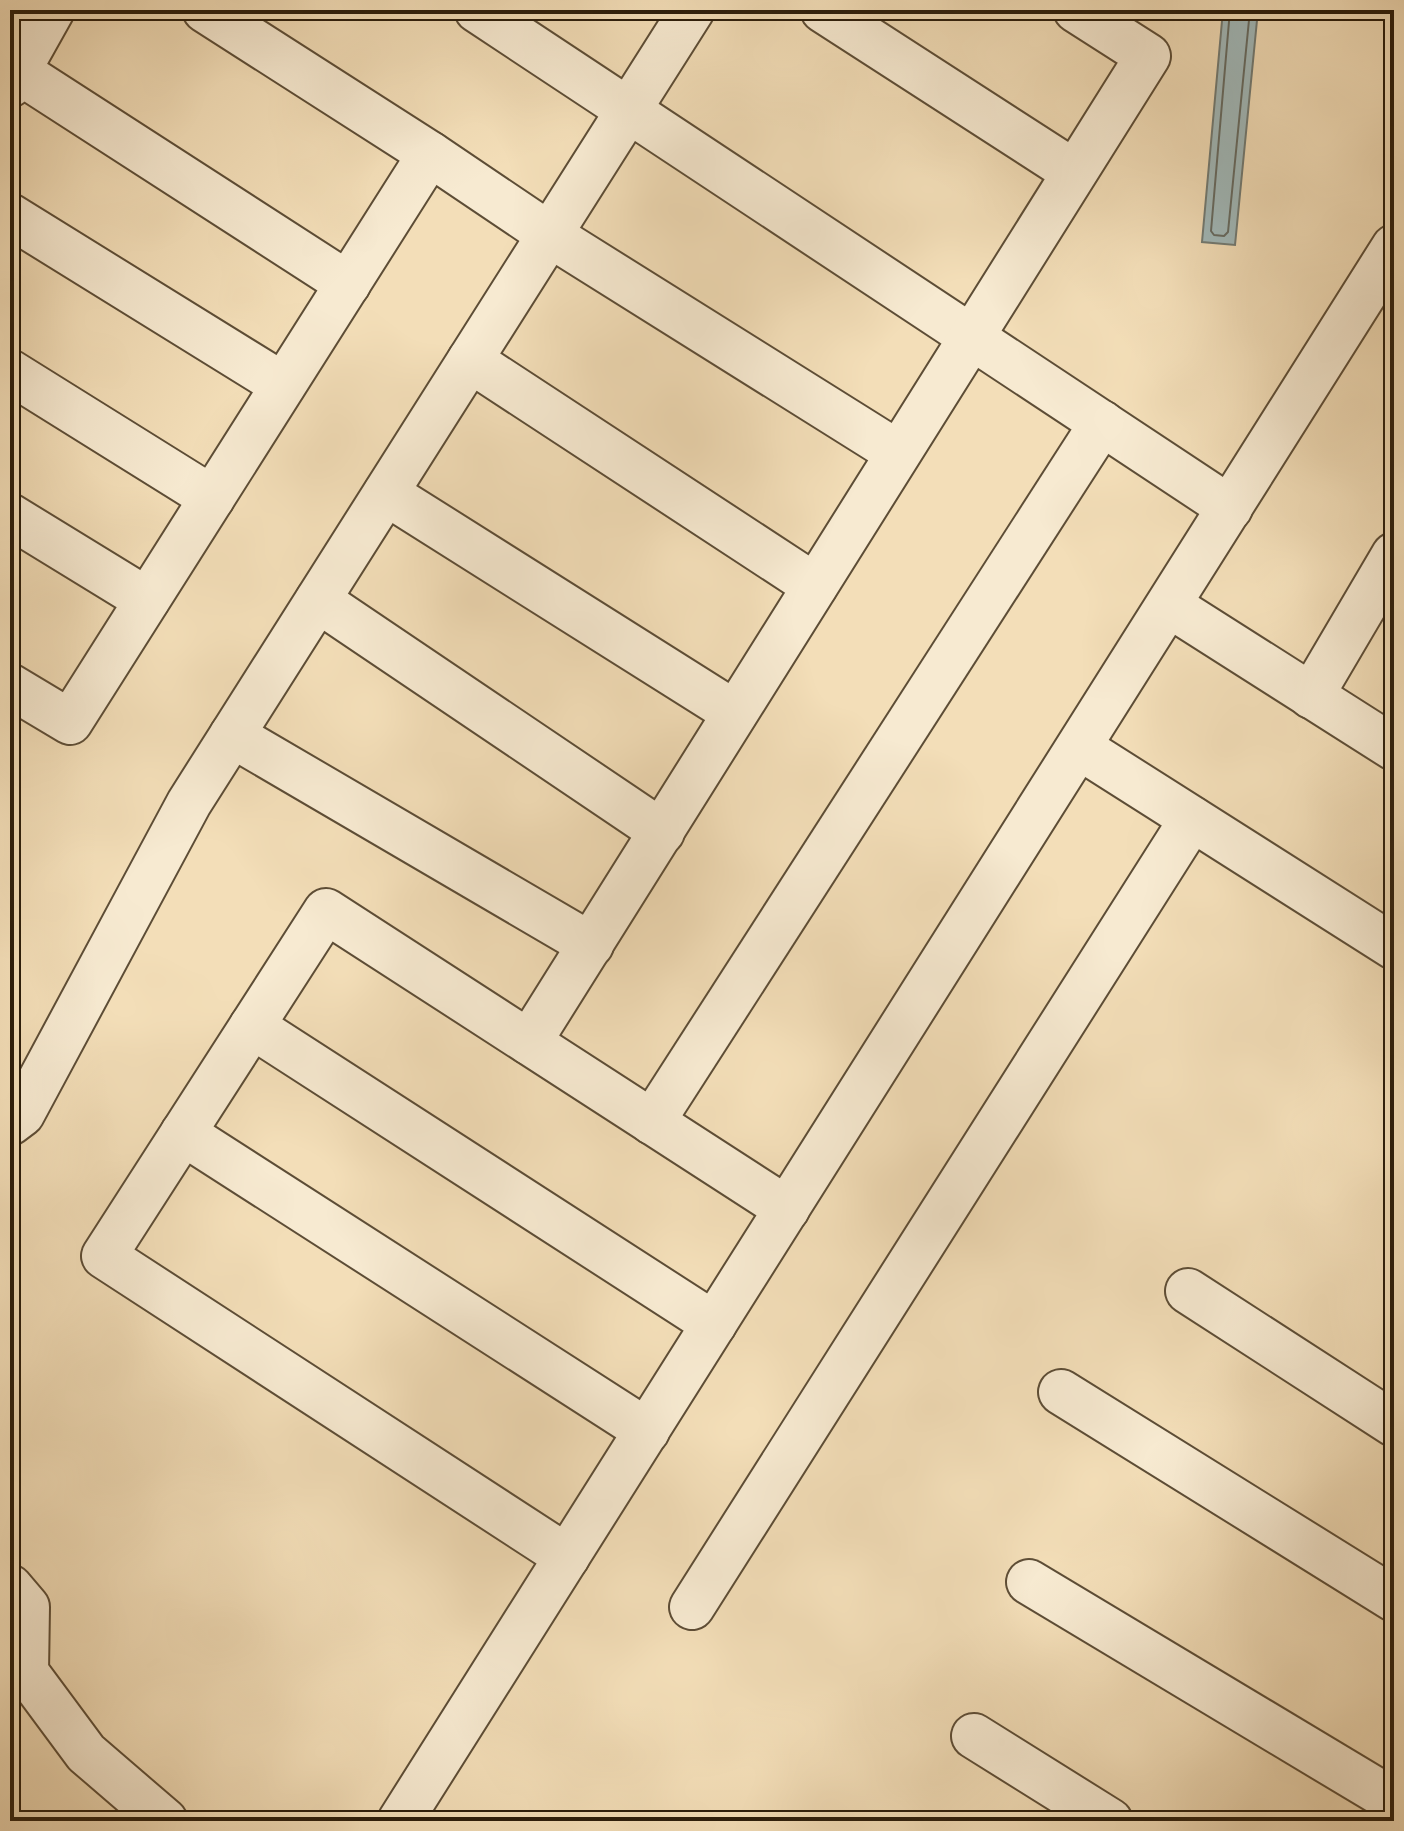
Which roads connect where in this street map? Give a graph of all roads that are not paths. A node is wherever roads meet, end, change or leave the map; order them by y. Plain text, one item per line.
1 (52, 10) edge
2 (205, 10) edge
3 (477, 10) edge
4 (692, 10) edge
5 (823, 10) edge
6 (1076, 10) edge
7 (13, 74) edge
8 (629, 110) junction
9 (430, 154) junction
10 (1074, 172) junction
11 (10, 216) edge
12 (550, 235) junction
13 (1394, 247) edge
14 (348, 284) junction
15 (470, 360) junction
16 (10, 372) edge
17 (283, 385) junction
18 (1102, 423) junction
19 (898, 453) junction
20 (386, 493) junction
21 (212, 498) junction
22 (1230, 508) junction
23 (10, 516) edge
24 (1394, 555) edge
25 (815, 586) junction
26 (147, 600) junction
27 (318, 600) junction
28 (1169, 605) junction
29 (10, 686) edge
30 (1311, 696) junction
31 (735, 713) junction
32 (232, 735) junction
33 (1079, 747) junction
34 (1394, 748) edge
35 (1192, 819) junction
36 (662, 832) junction
37 (591, 945) junction
38 (1394, 947) edge
39 (252, 1026) junction
40 (529, 1042) junction
41 (652, 1122) junction
42 (10, 1123) edge
43 (183, 1133) junction
44 (787, 1209) junction
45 (1188, 1291) dead end
46 (714, 1324) junction
47 (1061, 1392) dead end
48 (1394, 1424) edge
49 (647, 1431) junction
50 (567, 1557) junction
51 (1029, 1582) dead end
52 (10, 1587) edge
53 (1394, 1599) edge
54 (692, 1607) dead end
55 (974, 1736) dead end
56 (1394, 1801) edge
57 (165, 1821) edge
58 (400, 1821) edge
59 (1110, 1821) edge

1 - 7 street
2 - 9 street
3 - 8 street
4 - 8 street
5 - 10 street
6 - 10 street
7 - 14 street
8 - 12 street
8 - 18 street
9 - 12 street
9 - 14 street
10 - 19 street
11 - 17 street
12 - 15 street
12 - 19 street
13 - 22 street
14 - 17 street
15 - 20 street
15 - 25 street
16 - 21 street
17 - 21 street
18 - 22 street
18 - 41 street
19 - 25 street
20 - 27 street
20 - 31 street
21 - 26 street
22 - 28 street
23 - 26 street
24 - 30 street
25 - 31 street
26 - 29 street
27 - 32 street
27 - 36 street
28 - 30 street
28 - 33 street
30 - 34 street
31 - 36 street
32 - 37 street
32 - 42 street
33 - 35 street
33 - 44 street
35 - 38 street
35 - 54 street
36 - 37 street
37 - 40 street
39 - 40 street
39 - 43 street
39 - 46 street
40 - 41 street
41 - 44 street
43 - 49 street
43 - 50 street
44 - 46 street
45 - 48 street
46 - 49 street
47 - 53 street
49 - 50 street
50 - 58 street
51 - 56 street
52 - 57 street
55 - 59 street

